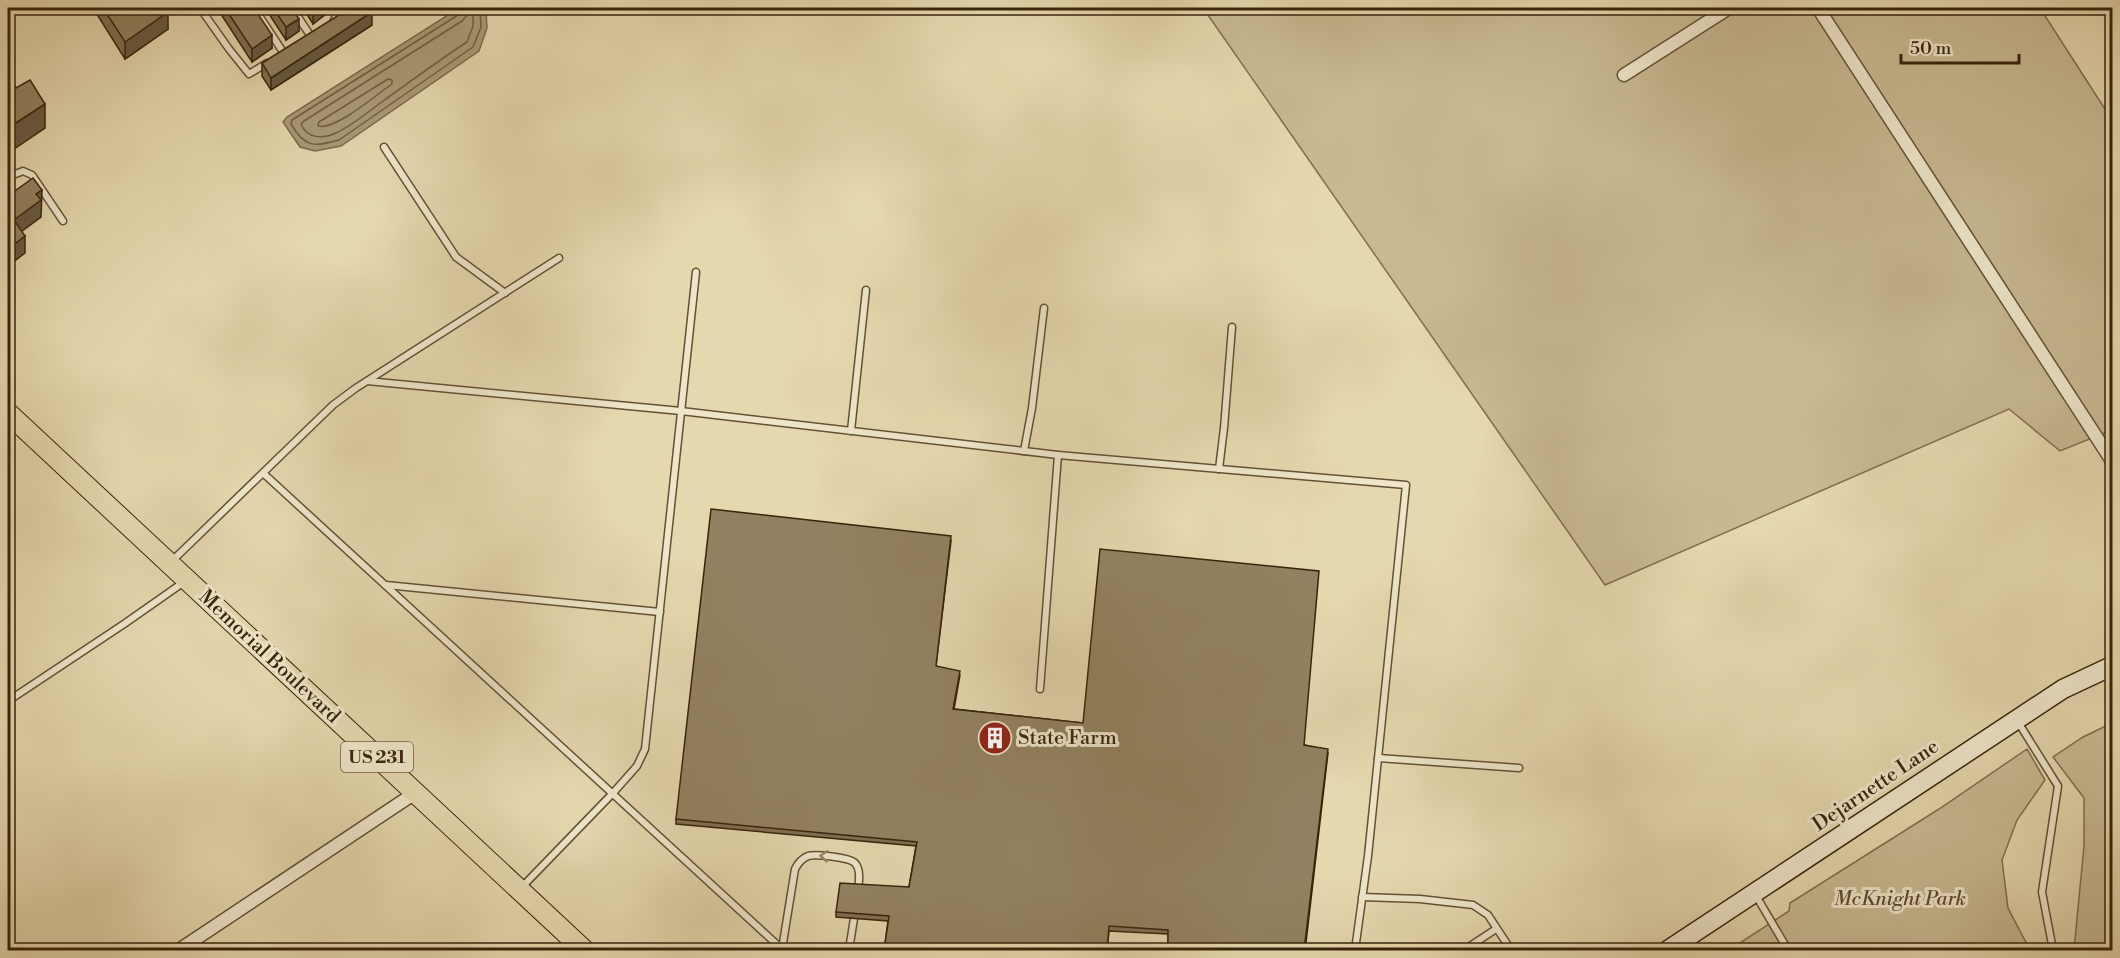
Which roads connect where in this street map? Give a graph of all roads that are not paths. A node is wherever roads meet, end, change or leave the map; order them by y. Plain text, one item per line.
1 (200, 8) edge
2 (254, 8) edge
3 (292, 8) edge
4 (331, 8) edge
5 (1729, 8) edge
6 (1818, 8) edge
7 (328, 24) edge
8 (319, 29) edge
9 (310, 35) junction
10 (301, 41) edge
11 (292, 47) edge
12 (283, 52) junction
13 (1624, 75) dead end
14 (384, 147) dead end
15 (8, 177) edge
16 (63, 221) dead end
17 (559, 258) dead end
18 (696, 272) dead end
19 (866, 290) dead end
20 (505, 292) junction
21 (1044, 308) dead end
22 (1232, 327) dead end
23 (368, 381) junction
24 (681, 411) junction
25 (8, 413) edge
26 (850, 431) junction
27 (1024, 451) junction
28 (1058, 455) junction
29 (2112, 461) edge
30 (1219, 469) junction
31 (263, 472) junction
32 (169, 564) junction
33 (186, 580) junction
34 (386, 585) junction
35 (660, 612) junction
36 (2112, 666) edge
37 (1040, 689) dead end
38 (8, 701) edge
39 (2017, 719) junction
40 (1378, 758) junction
41 (1519, 768) dead end
42 (415, 793) junction
43 (614, 793) junction
44 (520, 889) junction
45 (1754, 893) junction
46 (857, 897) edge
47 (1362, 897) junction
48 (855, 908) edge
49 (1496, 929) junction
50 (782, 950) edge
51 (179, 951) edge
52 (584, 951) edge
53 (849, 951) edge
54 (1355, 951) edge
55 (1464, 951) edge
56 (1511, 951) edge
57 (1668, 951) edge
58 (1788, 951) edge
59 (2053, 951) edge

1 - 12 lane
2 - 12 lane
3 - 9 lane
4 - 7 lane
5 - 13 street
6 - 29 street
8 - 9 lane
9 - 10 lane
11 - 12 lane
14 - 20 lane
15 - 16 lane
17 - 20 lane
18 - 24 lane
19 - 26 lane
20 - 23 lane
21 - 27 lane
22 - 30 lane
23 - 24 lane
23 - 31 lane
24 - 26 lane
24 - 35 lane
25 - 32 main road, Memorial Boulevard / US 231
26 - 27 lane
27 - 28 lane
28 - 30 lane
28 - 37 lane
30 - 40 lane
31 - 32 lane
31 - 34 lane
32 - 33 main road, Memorial Boulevard / US 231
33 - 38 lane
33 - 42 main road, Memorial Boulevard / US 231
34 - 35 lane
34 - 43 lane
35 - 43 lane
36 - 39 main road, Dejarnette Lane
39 - 45 main road, Dejarnette Lane
39 - 59 lane
40 - 41 lane
40 - 47 lane
42 - 44 main road, Memorial Boulevard / US 231
42 - 51 street
43 - 44 lane
43 - 50 lane
44 - 52 main road, Memorial Boulevard / US 231
45 - 57 main road, Dejarnette Lane
45 - 58 lane
46 -> 50 lane
47 - 49 lane
47 - 54 lane
48 - 53 lane
49 - 55 lane
49 - 56 lane

